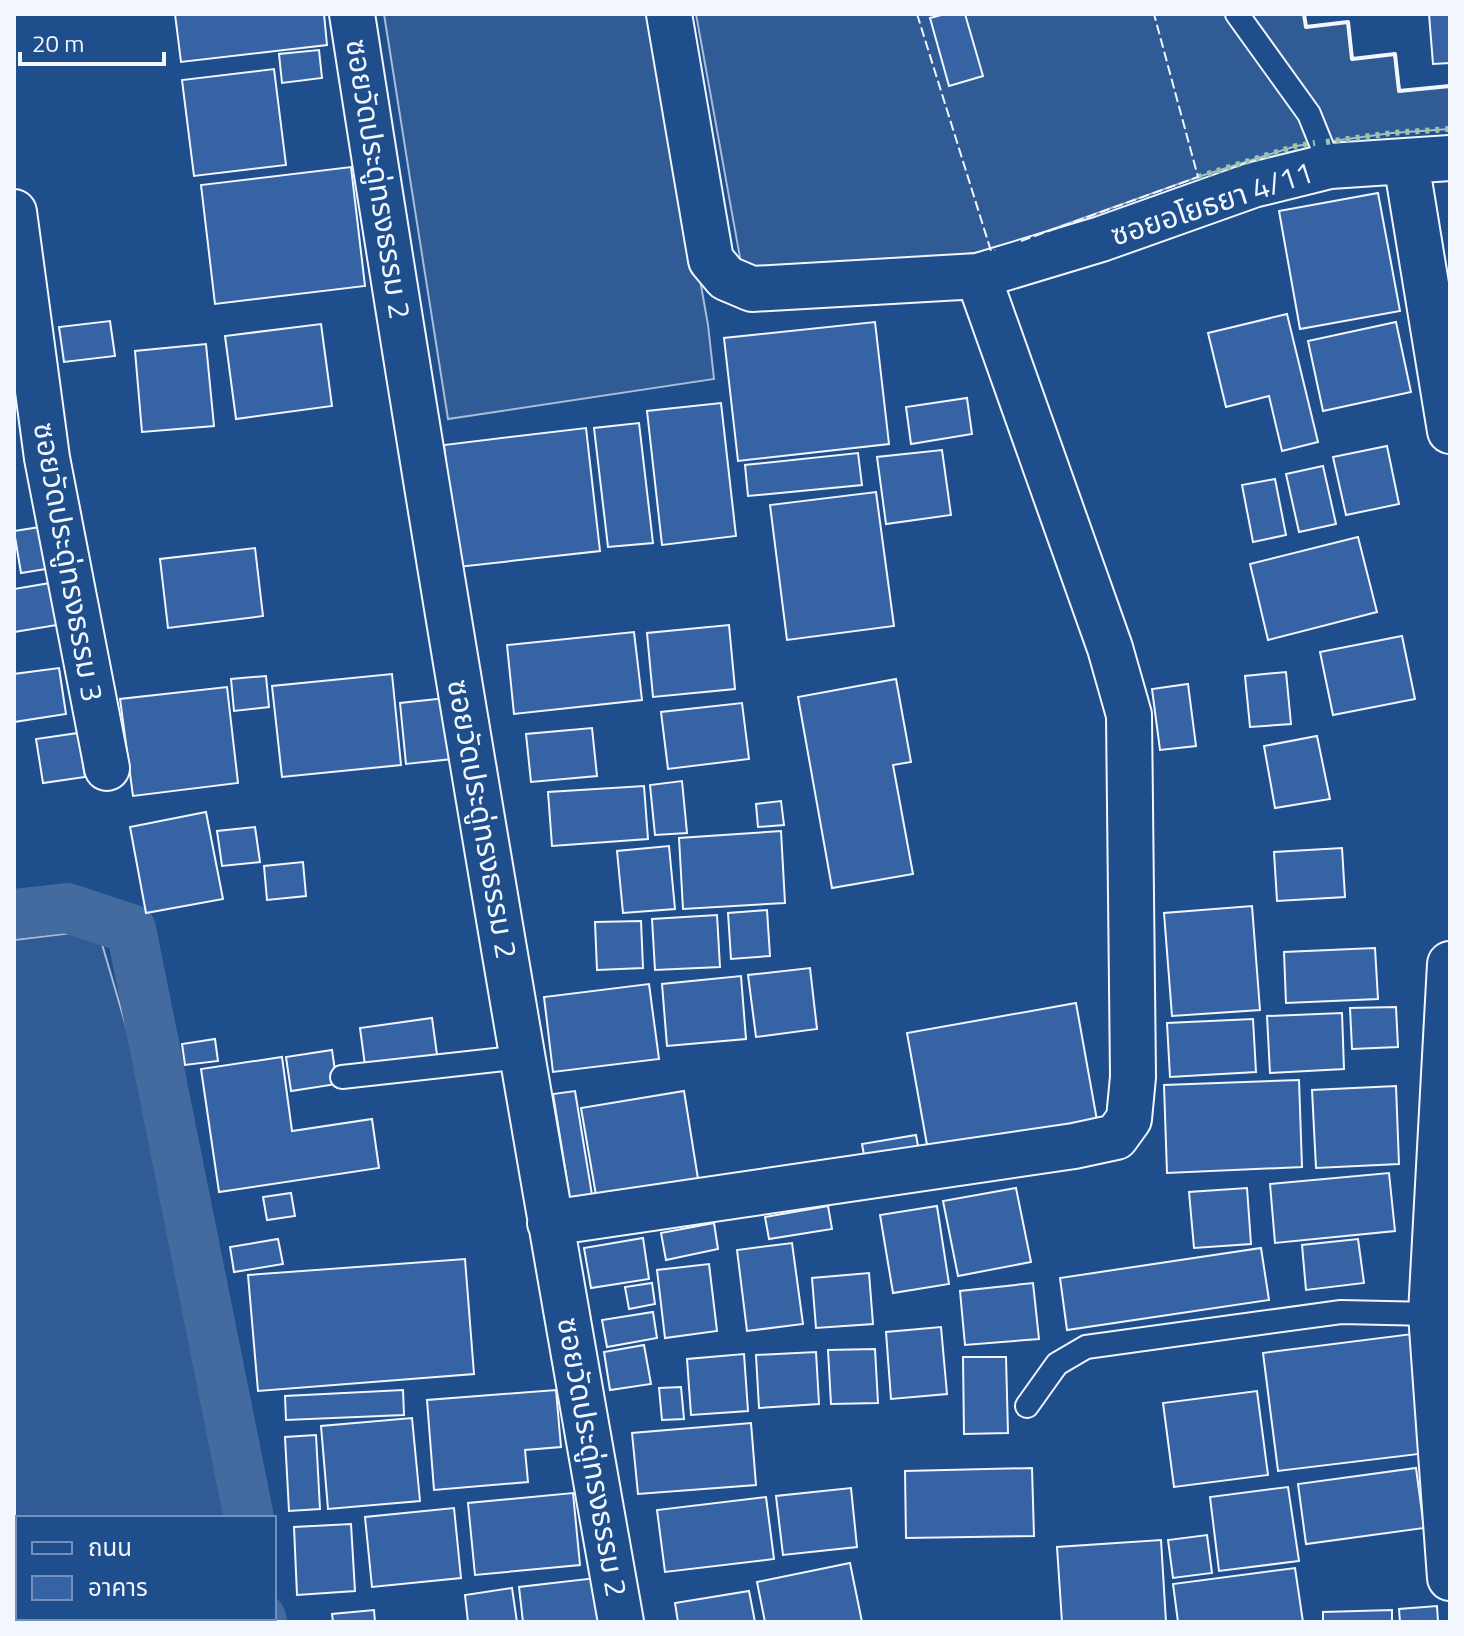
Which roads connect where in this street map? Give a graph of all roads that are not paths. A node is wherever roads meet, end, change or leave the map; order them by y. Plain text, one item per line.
1 (352, 14) edge
2 (669, 14) edge
3 (1237, 14) edge
4 (1450, 158) edge
5 (1406, 162) junction
6 (1330, 166) junction
7 (14, 212) edge
8 (978, 276) junction
9 (1450, 431) edge
10 (107, 768) dead end
11 (1450, 964) edge
12 (522, 1057) junction
13 (342, 1077) dead end
14 (550, 1223) junction
15 (1431, 1314) junction
16 (1027, 1406) dead end
17 (1450, 1578) edge
18 (621, 1622) edge

1 - 12 street, ซอยวัดประดู่ทรงธรรม 2
2 - 8 street, ซอยอโยธยา 4/11
3 - 6 lane
4 - 5 street, ซอยอโยธยา 4/11
5 - 6 street, ซอยอโยธยา 4/11
5 - 9 street
6 - 8 street, ซอยอโยธยา 4/11
7 - 10 street, ซอยวัดประดู่ทรงธรรม 3
8 - 14 street
11 - 15 street
12 - 13 lane
12 - 14 street, ซอยวัดประดู่ทรงธรรม 2
14 - 18 street, ซอยวัดประดู่ทรงธรรม 2
15 - 16 lane
15 - 17 street

